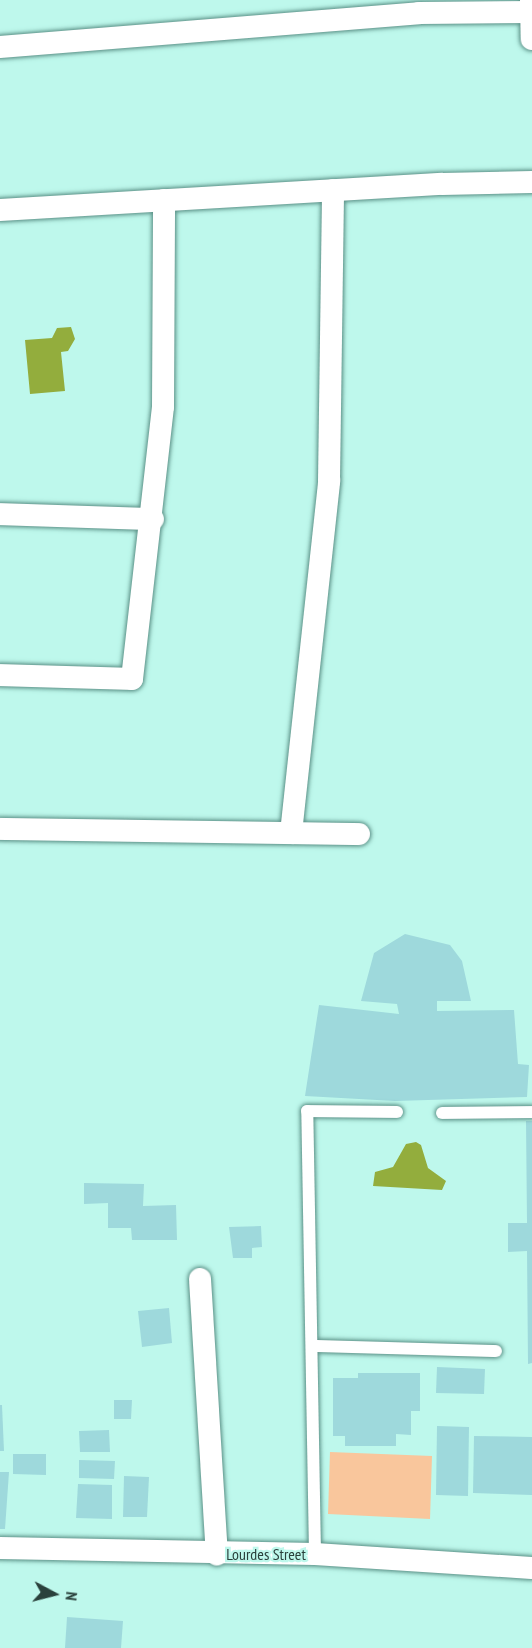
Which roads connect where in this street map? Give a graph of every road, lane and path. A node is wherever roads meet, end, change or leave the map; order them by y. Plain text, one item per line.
1 (531, 0) edge
2 (531, 12) edge
3 (532, 39) edge
4 (0, 47) edge
5 (532, 182) edge
6 (333, 190) junction
7 (164, 200) junction
8 (0, 210) edge
9 (0, 514) edge
10 (153, 519) junction
11 (0, 675) edge
12 (0, 829) edge
13 (291, 833) junction
14 (359, 834) dead end
15 (397, 1112) dead end
16 (532, 1112) edge
17 (442, 1113) dead end
18 (200, 1279) dead end
19 (314, 1346) junction
20 (496, 1351) dead end
21 (0, 1548) edge
22 (217, 1554) junction
23 (315, 1554) junction
24 (532, 1568) edge

1 - 2 street
2 - 3 street
2 - 4 street
5 - 6 street
6 - 7 street
6 - 13 street
7 - 8 street
7 - 10 street
9 - 10 street
10 - 11 street
12 - 13 street
13 - 14 street
15 - 19 lane
16 - 17 lane
18 - 22 street
19 - 20 lane
19 - 23 lane
21 - 22 street, Lourdes Street
22 - 23 street, Lourdes Street
23 - 24 street, Lourdes Street

